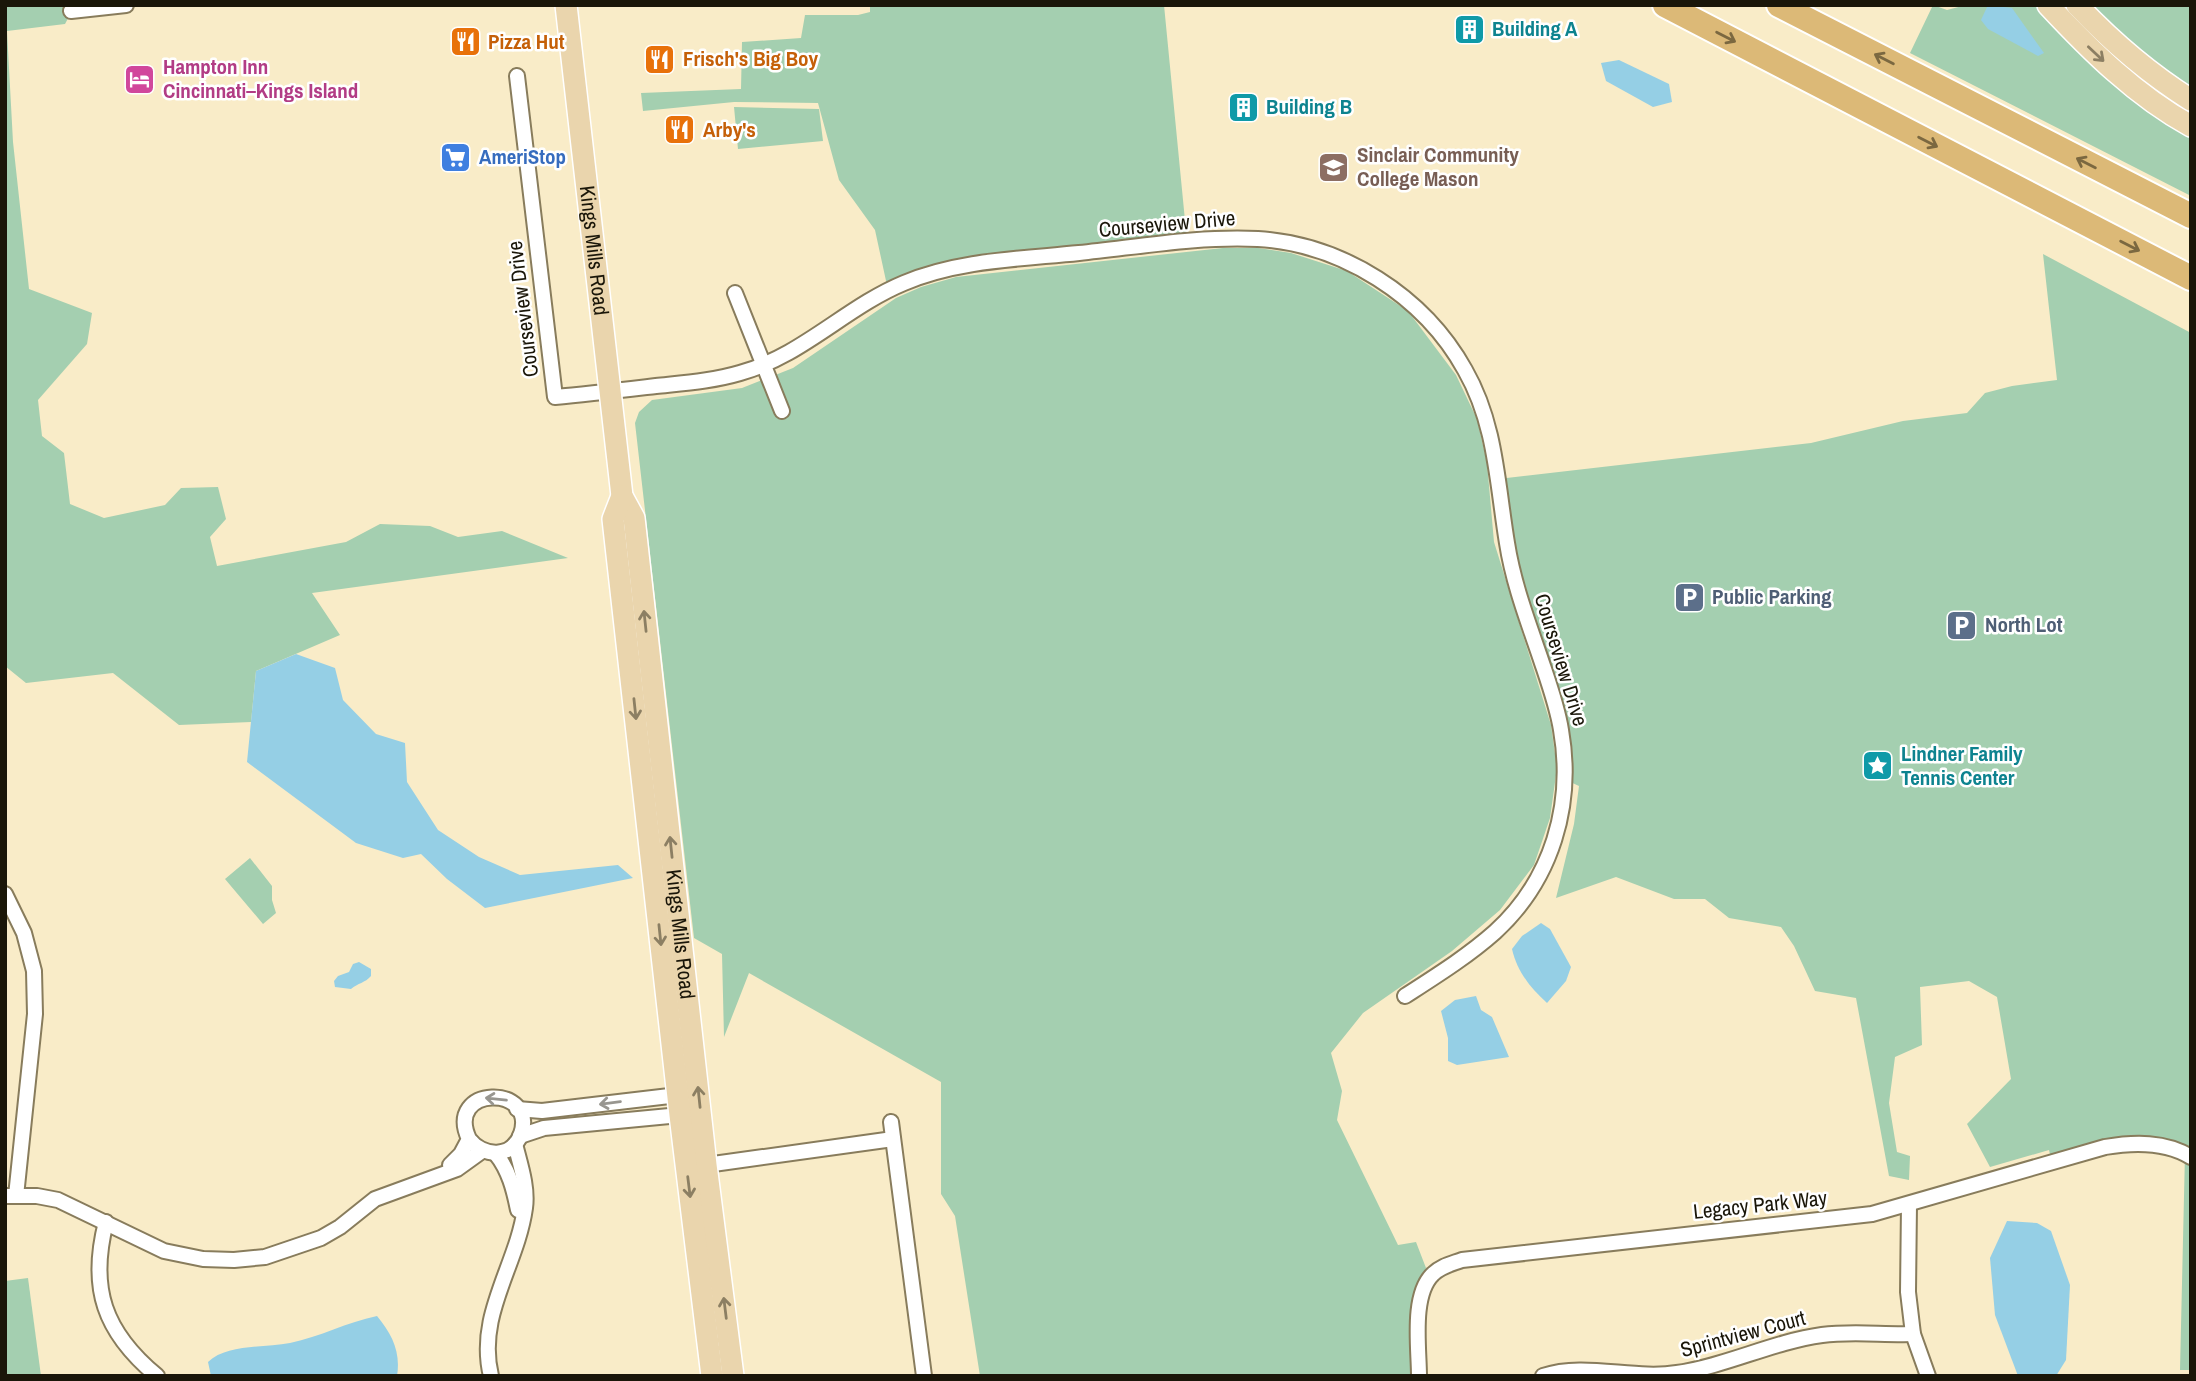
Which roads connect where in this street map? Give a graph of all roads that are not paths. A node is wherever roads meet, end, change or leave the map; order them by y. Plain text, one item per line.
1 (126, 5) edge
2 (566, 5) edge
3 (1665, 5) edge
4 (1779, 5) edge
5 (2048, 5) edge
6 (2077, 5) edge
7 (71, 11) dead end
8 (517, 76) dead end
9 (2191, 100) edge
10 (2191, 126) edge
11 (2191, 216) edge
12 (2191, 278) edge
13 (735, 293) dead end
14 (764, 365) junction
15 (610, 391) junction
16 (782, 411) dead end
17 (622, 496) junction
18 (5, 894) edge
19 (1405, 996) dead end
20 (679, 1105) junction
21 (517, 1109) junction
22 (891, 1122) dead end
23 (469, 1139) junction
24 (893, 1139) junction
25 (518, 1140) junction
26 (489, 1153) junction
27 (2191, 1157) edge
28 (706, 1165) junction
29 (444, 1173) junction
30 (11, 1196) edge
31 (1909, 1205) junction
32 (106, 1222) junction
33 (520, 1226) junction
34 (1913, 1334) junction
35 (157, 1376) edge
36 (491, 1376) edge
37 (712, 1376) edge
38 (733, 1376) edge
39 (924, 1376) edge
40 (1419, 1376) edge
41 (1543, 1376) edge
42 (1928, 1376) edge

1 - 7 street
2 - 15 main road, Kings Mills Road
3 -> 12 highway
11 -> 4 highway
5 -> 10 main road
6 - 9 main road
8 - 15 street, Courseview Drive
13 - 14 street
14 - 15 street, Courseview Drive
14 - 16 street
14 - 19 street, Courseview Drive
15 - 17 main road, Kings Mills Road
17 -> 20 main road, Kings Mills Road
28 -> 17 main road, Kings Mills Road
18 - 30 street
20 -> 21 street
20 - 25 street
20 -> 37 main road, Kings Mills Road
21 -> 23 street
21 - 25 street
22 - 24 street
23 - 26 street
23 - 29 street
24 - 28 street
24 - 39 street
25 - 26 street
25 - 33 street
26 - 29 street
26 - 33 street
27 - 31 street, Legacy Park Way
38 -> 28 main road, Kings Mills Road
29 - 32 street
30 - 32 street
31 - 34 street
31 - 40 street, Legacy Park Way
32 - 35 street
33 - 36 street
34 - 41 street, Sprintview Court
34 - 42 street

